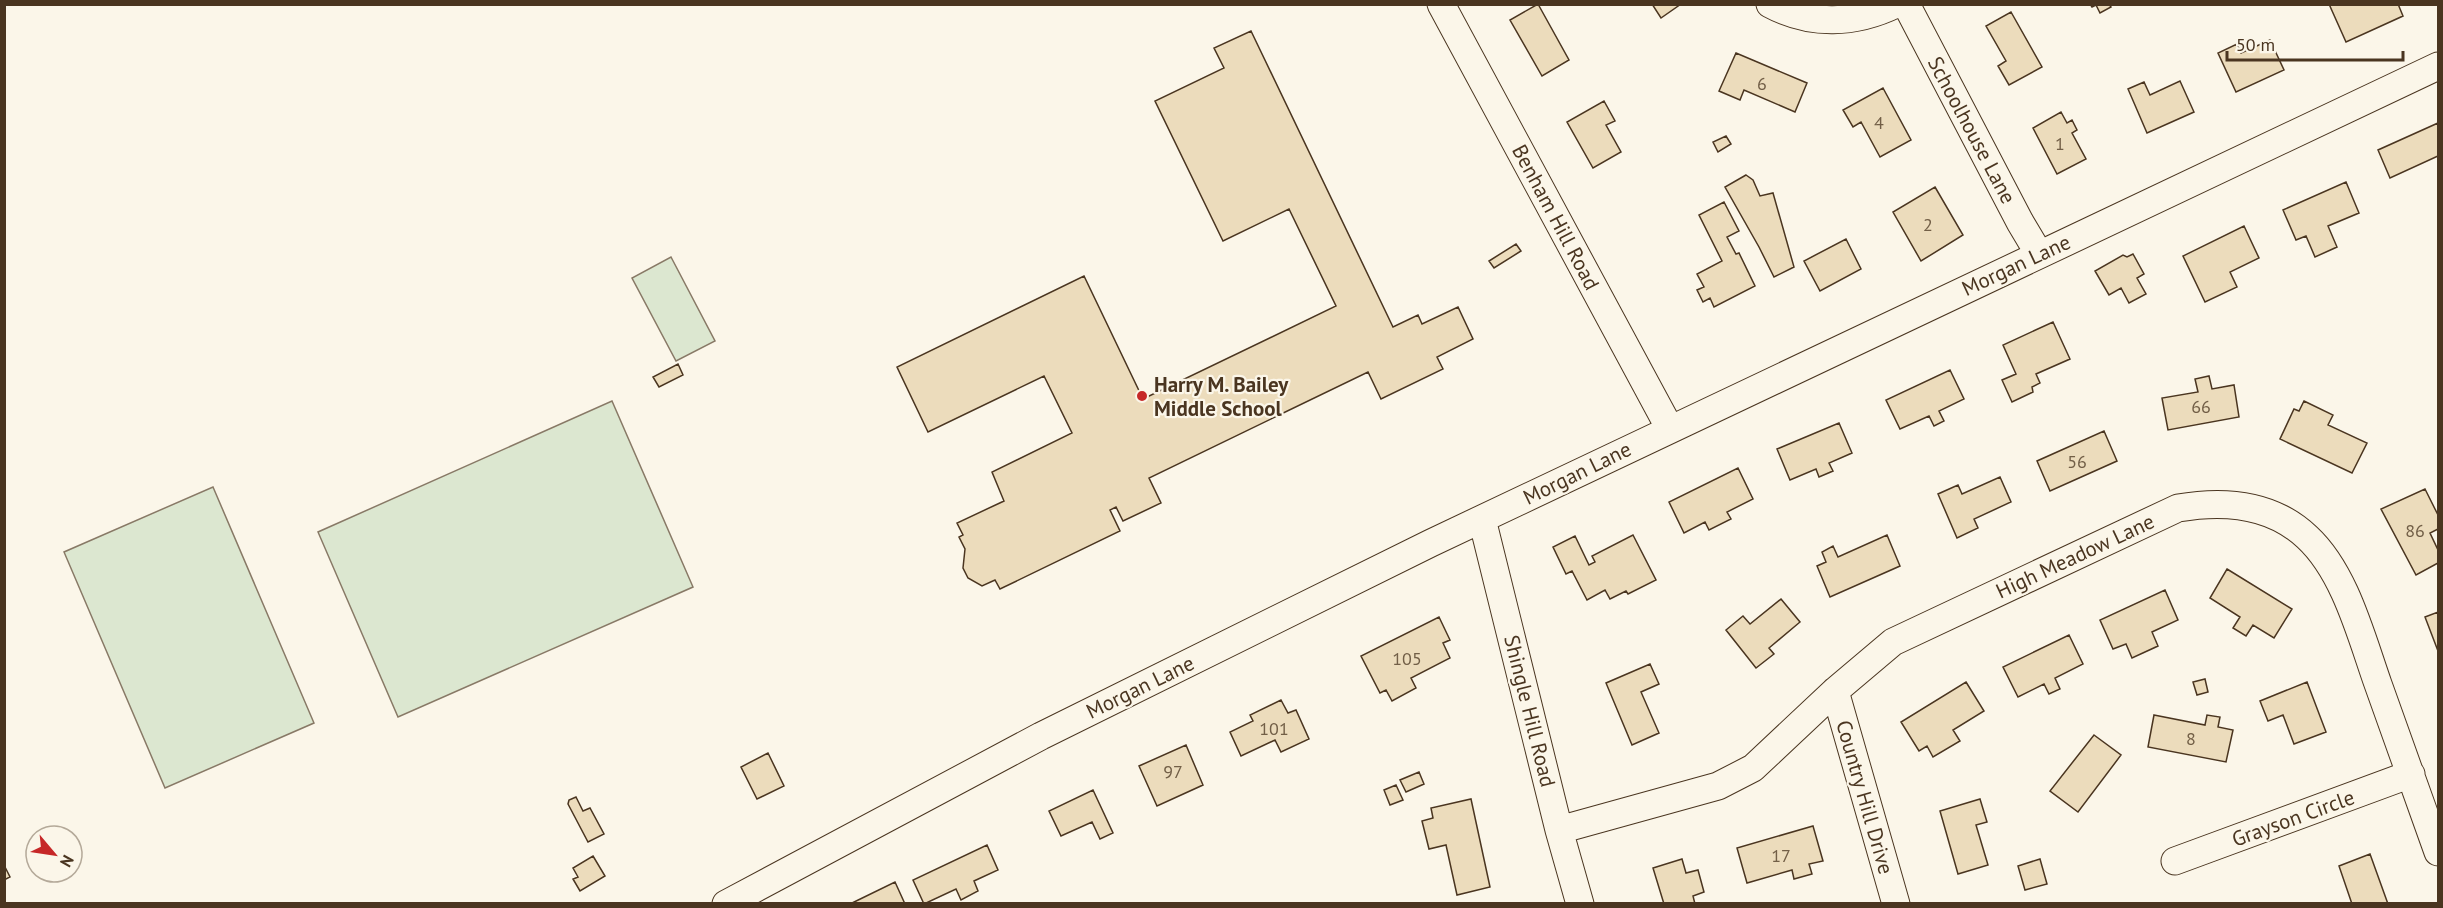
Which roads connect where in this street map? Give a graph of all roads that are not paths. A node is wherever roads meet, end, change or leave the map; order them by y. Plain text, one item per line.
1 (1442, 4) edge
2 (1770, 4) edge
3 (1896, 4) edge
4 (1906, 4) edge
5 (2439, 66) edge
6 (2039, 254) junction
7 (1670, 429) junction
8 (1482, 519) junction
9 (1835, 690) junction
10 (2411, 774) junction
11 (1559, 830) junction
12 (2439, 852) edge
13 (2175, 861) dead end
14 (726, 903) edge
15 (1580, 903) edge
16 (1896, 903) edge

1 - 7 street, Benham Hill Road
2 - 3 street
4 - 6 street, Schoolhouse Lane
5 - 6 street, Morgan Lane
6 - 7 street, Morgan Lane
7 - 8 street, Morgan Lane
8 - 11 street, Shingle Hill Road
8 - 14 street, Morgan Lane
9 - 10 street, High Meadow Lane
9 - 11 street, High Meadow Lane
9 - 16 street, Country Hill Drive
10 - 12 street, High Meadow Lane
10 - 13 street, Grayson Circle
11 - 15 street, Shingle Hill Road

